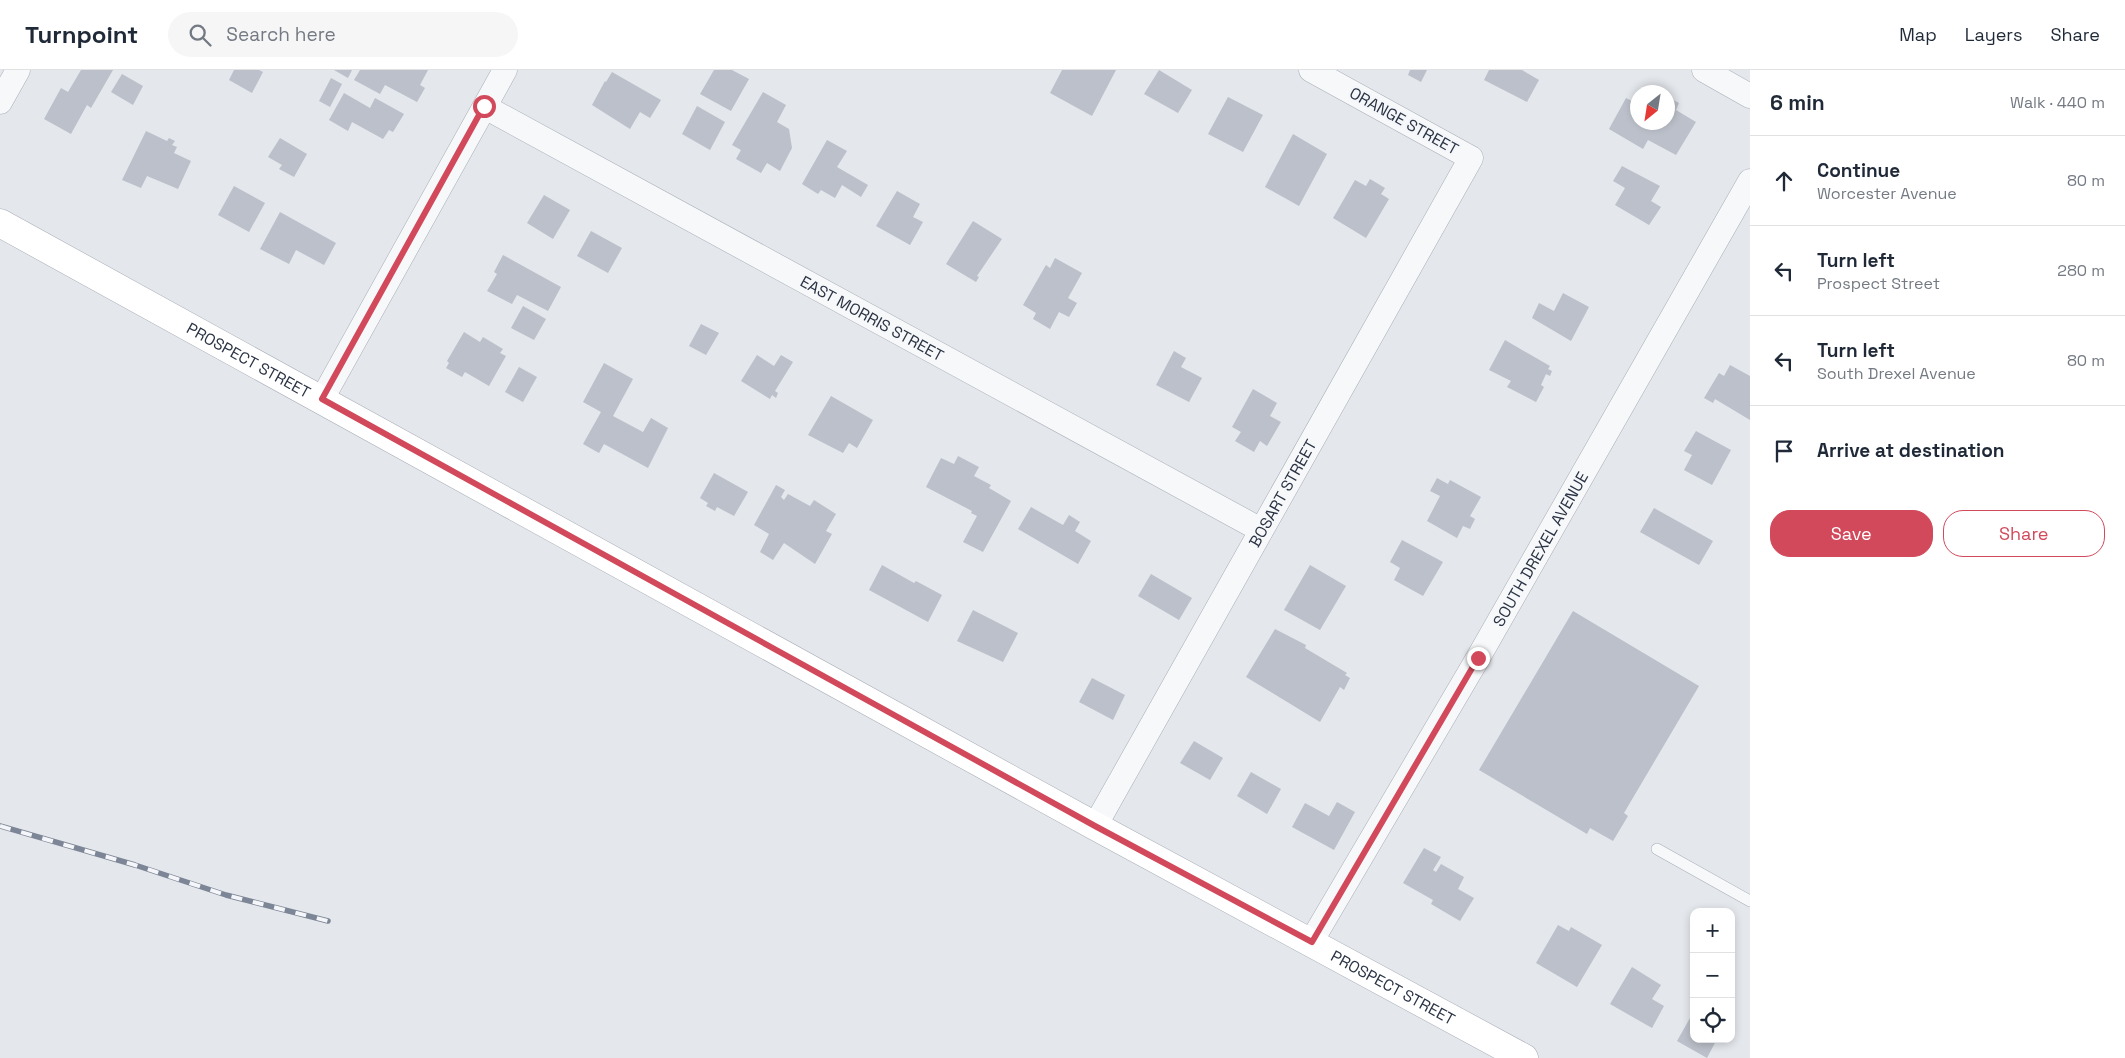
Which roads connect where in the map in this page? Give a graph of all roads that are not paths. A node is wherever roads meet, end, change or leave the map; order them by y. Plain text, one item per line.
1 (505, 70) edge
2 (1311, 70) edge
3 (1704, 70) edge
4 (1750, 96) edge
5 (484, 106) junction
6 (1471, 158) joint
7 (1750, 180) edge
8 (0, 223) edge
9 (322, 399) junction
10 (1261, 530) junction
11 (1095, 826) junction
12 (1657, 849) dead end
13 (1750, 901) edge
14 (1312, 942) junction
15 (1524, 1058) edge

1 - 5 street
2 - 6 street, ORANGE STREET
3 - 4 street
5 - 9 street
5 - 10 street, EAST MORRIS STREET
6 - 10 street, BOSART STREET
7 - 14 street, SOUTH DREXEL AVENUE
8 - 9 main road, PROSPECT STREET
9 - 11 main road, PROSPECT STREET
10 - 11 street, BOSART STREET
11 - 14 main road, PROSPECT STREET
12 - 13 lane
14 - 15 main road, PROSPECT STREET

